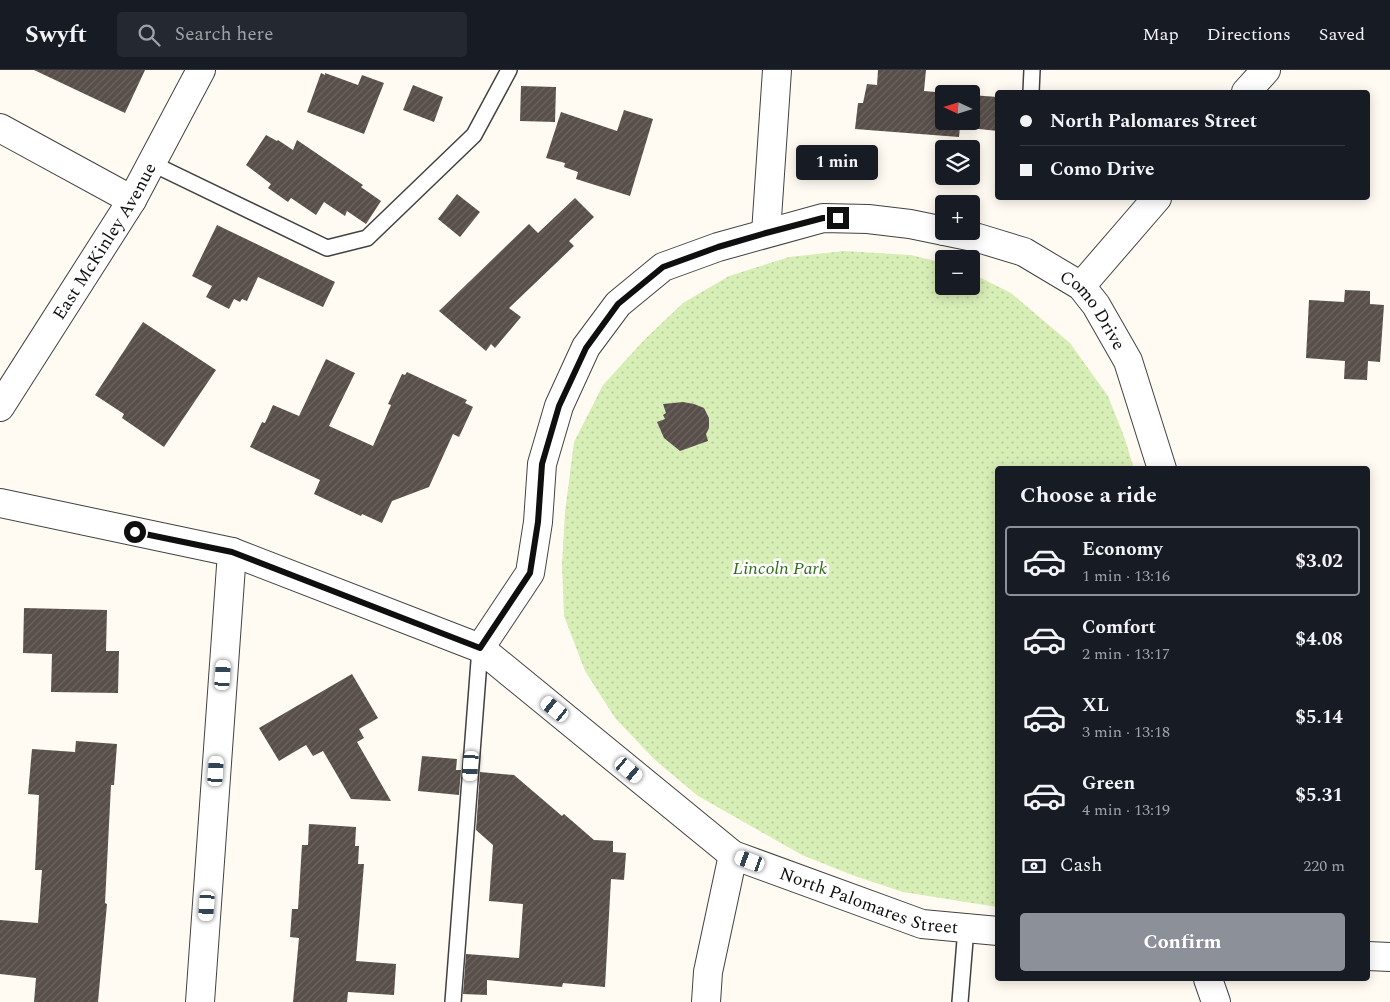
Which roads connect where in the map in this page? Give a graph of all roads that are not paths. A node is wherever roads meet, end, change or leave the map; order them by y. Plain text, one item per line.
1 (201, 70) edge
2 (509, 70) edge
3 (777, 70) edge
4 (1032, 70) edge
5 (1266, 70) edge
6 (1031, 90) edge
7 (1248, 90) edge
8 (0, 128) edge
9 (151, 163) junction
10 (132, 200) junction
11 (1155, 200) edge
12 (935, 230) edge
13 (766, 233) junction
14 (980, 239) edge
15 (1081, 286) junction
16 (0, 407) edge
17 (1161, 466) edge
18 (0, 503) edge
19 (232, 552) junction
20 (480, 648) junction
21 (733, 855) junction
22 (966, 928) junction
23 (995, 931) edge
24 (1370, 956) edge
25 (1390, 957) edge
26 (1209, 981) edge
27 (200, 1002) edge
28 (453, 1002) edge
29 (706, 1002) edge
30 (960, 1002) edge
31 (1216, 1002) edge

1 - 9 street, East McKinley Avenue
2 - 9 lane
3 - 13 street
4 - 6 lane
5 - 7 street
8 - 10 street
9 - 10 street, East McKinley Avenue
10 - 16 street, East McKinley Avenue
11 - 15 street
12 - 13 street, Como Drive
13 - 20 street, Como Drive
14 - 15 street, Como Drive
15 - 17 street, Como Drive
18 - 19 street, North Palomares Street
19 - 20 street, North Palomares Street
19 - 27 street
20 - 21 street, North Palomares Street
20 - 28 lane
21 - 22 street, North Palomares Street
21 - 29 street
22 - 23 street, North Palomares Street
22 - 30 lane
24 - 25 street
26 - 31 street

